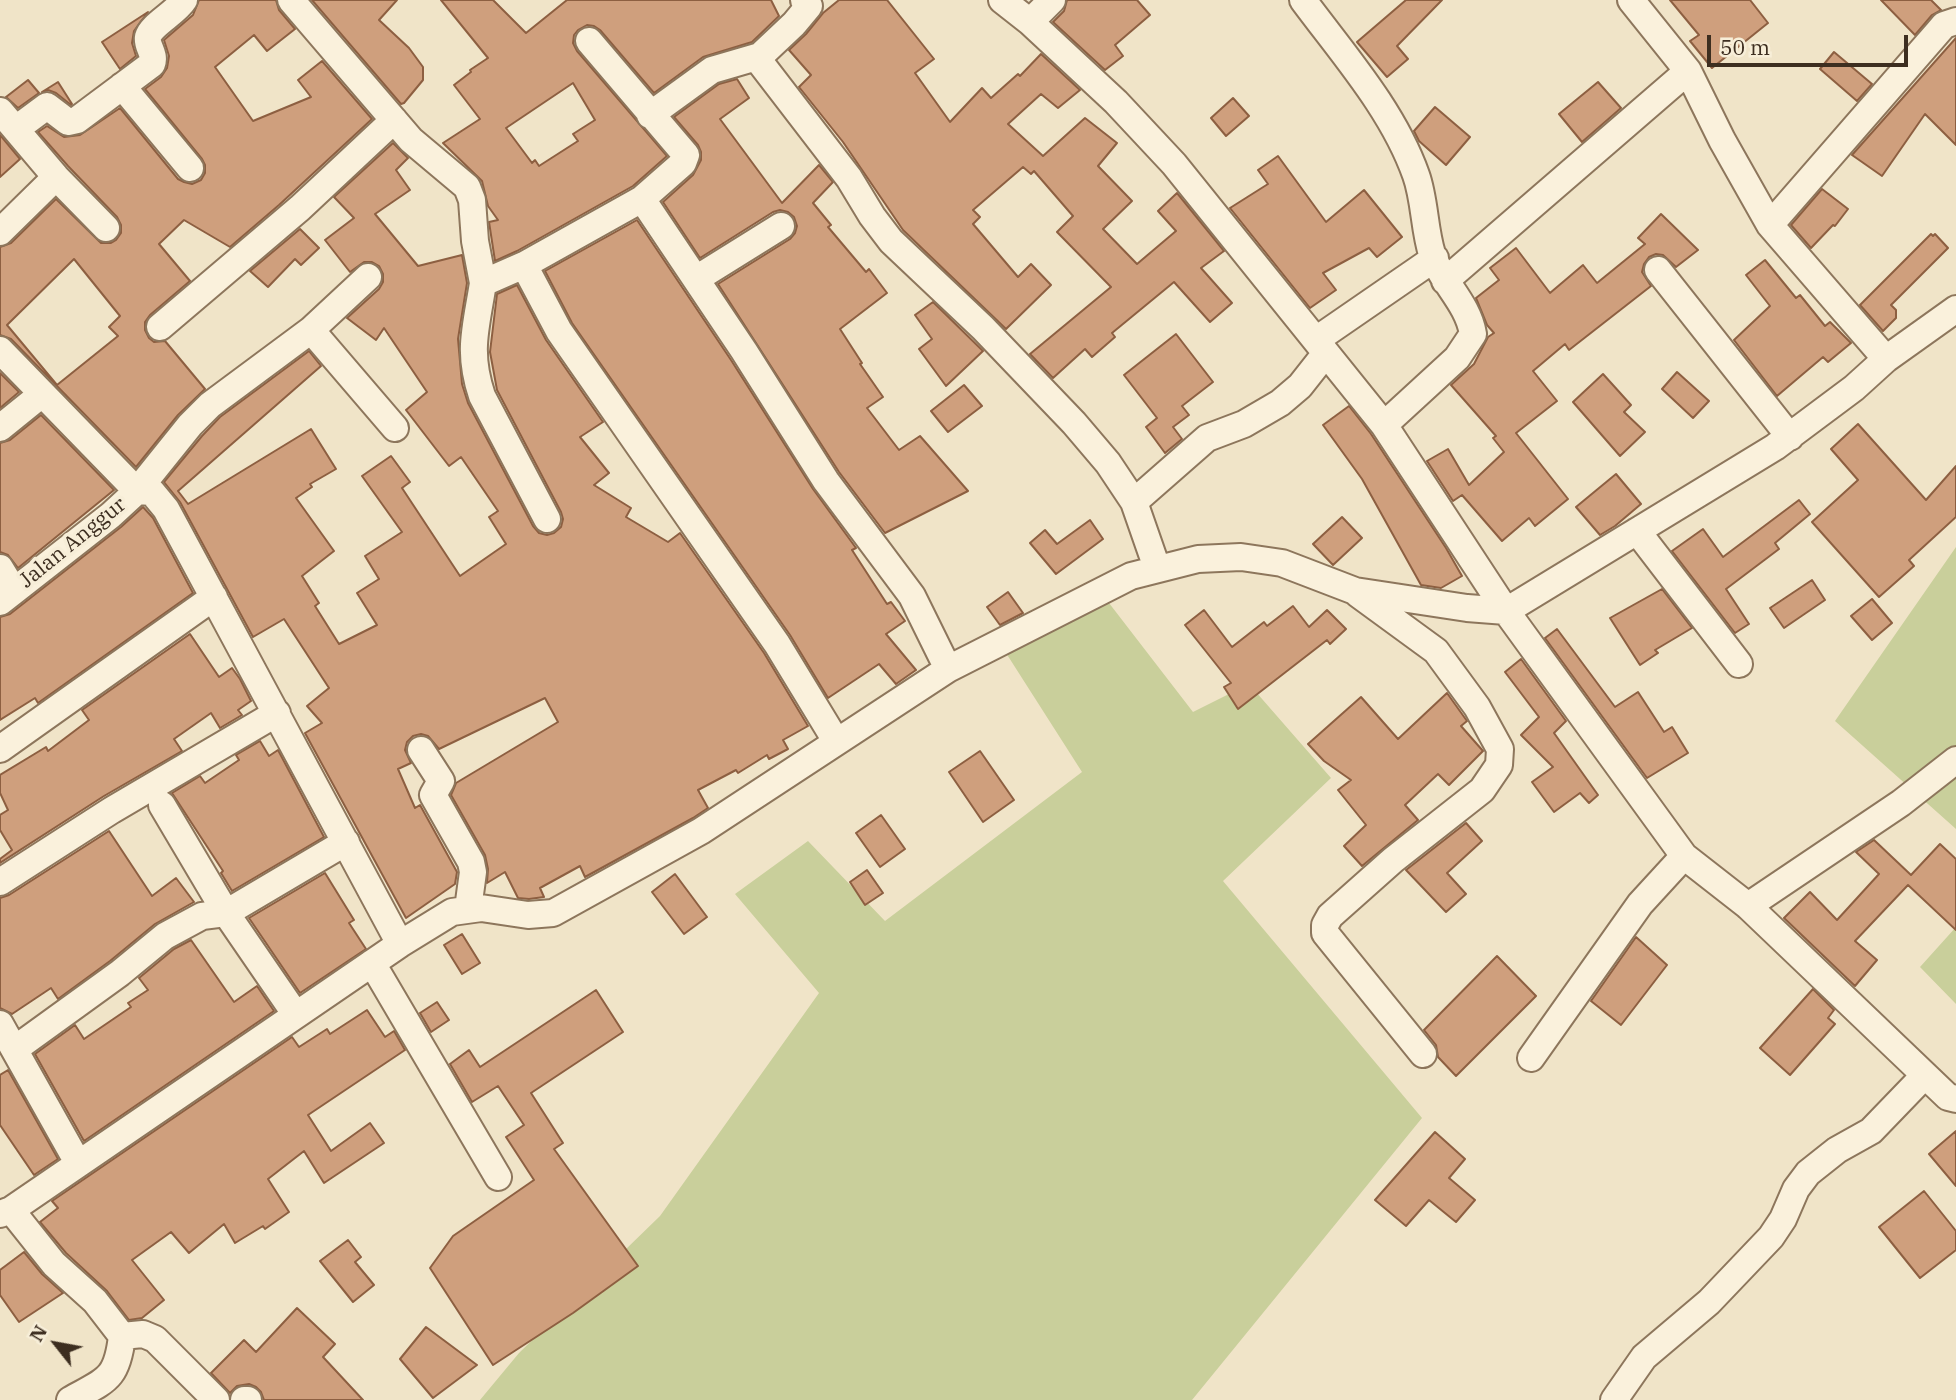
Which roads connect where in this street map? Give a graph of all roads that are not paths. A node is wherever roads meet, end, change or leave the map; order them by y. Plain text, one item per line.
1 (184, 0) edge
2 (291, 0) edge
3 (804, 0) edge
4 (1002, 0) edge
5 (1052, 0) edge
6 (1303, 0) edge
7 (1631, 0) edge
8 (1030, 22) junction
9 (1956, 22) edge
10 (590, 41) dead end
11 (756, 57) junction
12 (1688, 71) junction
13 (122, 86) junction
14 (650, 114) junction
15 (8, 120) edge
16 (394, 120) junction
17 (190, 168) dead end
18 (56, 177) junction
19 (642, 199) junction
20 (1770, 225) junction
21 (781, 226) dead end
22 (106, 228) dead end
23 (0, 232) edge
24 (524, 265) junction
25 (1440, 270) junction
26 (1658, 270) dead end
27 (368, 276) dead end
28 (696, 279) junction
29 (483, 284) junction
30 (1956, 309) edge
31 (160, 327) dead end
32 (310, 330) junction
33 (1321, 346) junction
34 (0, 350) edge
35 (1886, 359) junction
36 (42, 394) junction
37 (1384, 425) junction
38 (0, 428) edge
39 (395, 428) dead end
40 (1790, 436) junction
41 (137, 491) junction
42 (1134, 502) junction
43 (547, 519) dead end
44 (1637, 531) junction
45 (0, 568) edge
46 (1157, 568) junction
47 (1355, 591) junction
48 (7, 596) edge
49 (214, 597) junction
50 (1506, 611) junction
51 (1739, 664) dead end
52 (948, 669) junction
53 (277, 713) junction
54 (836, 741) junction
55 (0, 749) edge
56 (421, 750) dead end
57 (1956, 760) edge
58 (162, 805) dead end
59 (346, 842) junction
60 (1684, 856) junction
61 (0, 882) edge
62 (1748, 906) junction
63 (468, 909) junction
64 (226, 913) junction
65 (400, 944) junction
66 (372, 963) junction
67 (296, 1015) junction
68 (0, 1024) edge
69 (15, 1049) junction
70 (1423, 1054) dead end
71 (1531, 1058) dead end
72 (1925, 1075) junction
73 (1953, 1096) edge
74 (78, 1163) junction
75 (498, 1177) dead end
76 (6, 1212) edge
77 (122, 1336) junction
78 (1611, 1397) edge
79 (70, 1400) edge
80 (216, 1400) edge

1 - 13 street
2 - 16 street
3 - 11 street
4 - 8 street
5 - 8 street
6 - 25 street
7 - 12 street
8 - 33 street
9 - 20 street
10 - 14 street
11 - 14 street
11 - 42 street
12 - 20 street
12 - 25 street
13 - 15 street
13 - 17 street
14 - 19 street
15 - 18 street
16 - 29 street
16 - 31 street
18 - 22 street
18 - 23 street
19 - 24 street
19 - 28 street
20 - 35 street
21 - 28 street
24 - 29 street
24 - 54 street
25 - 33 street
25 - 37 street
26 - 40 street
27 - 32 street
28 - 52 street
29 - 43 street
30 - 35 street
32 - 39 street
32 - 41 street
33 - 37 street
33 - 42 street
34 - 36 street
35 - 40 street
36 - 38 street
36 - 41 street
37 - 50 street
40 - 44 street
41 - 48 street, Jalan Anggur
41 - 49 street, Jalan Anggur
42 - 46 street
44 - 50 street
44 - 51 street
45 - 48 street
46 - 47 street
46 - 52 street
47 - 50 street
47 - 70 street
49 - 53 street, Jalan Anggur
49 - 55 street
50 - 60 street
52 - 54 street
53 - 59 street, Jalan Anggur
53 - 61 street
54 - 63 street
56 - 63 street
57 - 62 street
58 - 64 street
59 - 64 street
59 - 65 street, Jalan Anggur
60 - 62 street
60 - 71 street
62 - 72 street
63 - 65 street
64 - 67 street
64 - 69 street
65 - 66 street
66 - 67 street
66 - 75 street
67 - 74 street
68 - 69 street
69 - 74 street
72 - 73 street
72 - 78 street
74 - 76 street
76 - 77 street
77 - 79 street
77 - 80 street

